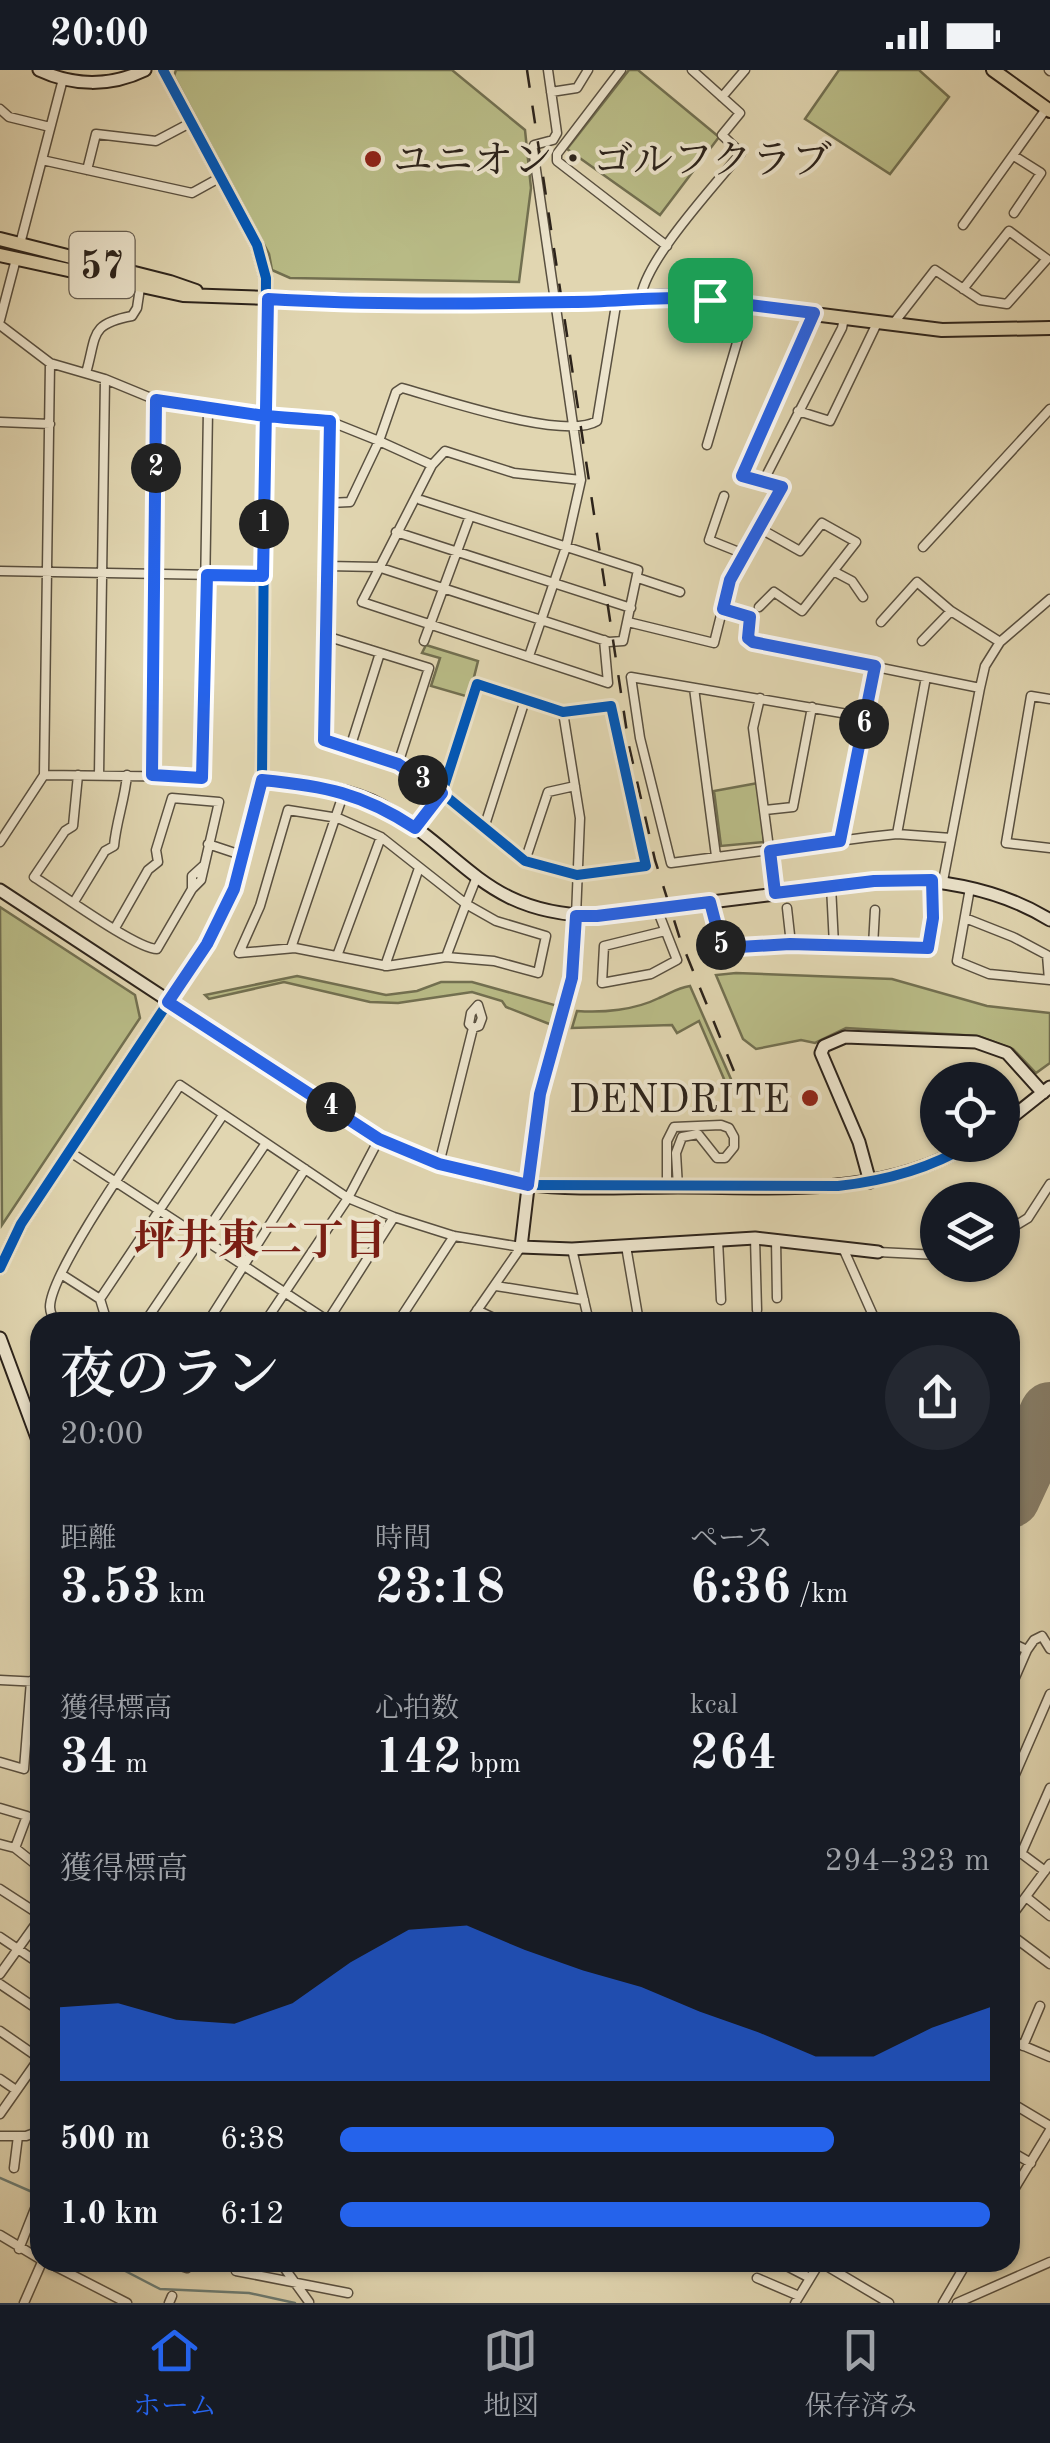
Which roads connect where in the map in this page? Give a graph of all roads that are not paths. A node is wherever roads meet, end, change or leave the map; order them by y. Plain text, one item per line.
1 (39, 70) edge
2 (145, 70) edge
3 (163, 70) edge
4 (548, 70) edge
5 (588, 70) edge
6 (620, 70) edge
7 (745, 70) edge
8 (993, 70) edge
9 (699, 72) edge
10 (63, 79) junction
11 (551, 92) junction
12 (722, 96) junction
13 (0, 108) edge
14 (1048, 110) edge
15 (192, 122) junction
16 (50, 127) junction
17 (1014, 156) junction
18 (42, 160) junction
19 (88, 170) junction
20 (221, 177) junction
21 (1014, 213) dead end
22 (963, 224) dead end
23 (0, 240) edge
24 (667, 246) junction
25 (18, 252) junction
26 (0, 255) edge
27 (140, 288) junction
28 (963, 289) junction
29 (203, 294) junction
30 (641, 296) junction
31 (268, 299) junction
32 (617, 299) junction
33 (555, 302) junction
34 (748, 305) junction
35 (814, 313) junction
36 (844, 317) junction
37 (878, 321) junction
38 (0, 323) edge
39 (893, 324) junction
40 (1050, 328) edge
41 (50, 363) junction
42 (86, 373) junction
43 (105, 379) junction
44 (156, 400) junction
45 (1050, 409) edge
46 (208, 410) junction
47 (798, 411) junction
48 (266, 416) junction
49 (330, 421) junction
50 (0, 422) edge
51 (50, 424) junction
52 (573, 427) junction
53 (380, 441) junction
54 (707, 444) dead end
55 (432, 465) junction
56 (580, 480) junction
57 (764, 480) junction
58 (724, 496) dead end
59 (421, 500) dead end
60 (329, 503) junction
61 (470, 516) junction
62 (759, 528) junction
63 (396, 532) junction
64 (566, 547) junction
65 (923, 548) dead end
66 (458, 552) junction
67 (744, 554) junction
68 (327, 566) junction
69 (378, 566) junction
70 (0, 571) edge
71 (47, 572) junction
72 (835, 572) junction
73 (104, 573) junction
74 (155, 574) junction
75 (207, 575) junction
76 (263, 576) junction
77 (638, 578) junction
78 (554, 583) junction
79 (445, 589) junction
80 (680, 592) dead end
81 (863, 596) dead end
82 (1050, 599) edge
83 (759, 606) dead end
84 (631, 608) junction
85 (723, 609) junction
86 (951, 611) junction
87 (542, 620) junction
88 (628, 622) junction
89 (881, 622) dead end
90 (432, 625) junction
91 (326, 636) junction
92 (604, 640) junction
93 (424, 641) dead end
94 (922, 641) dead end
95 (1000, 642) junction
96 (380, 654) junction
97 (529, 656) junction
98 (875, 666) junction
99 (926, 678) junction
100 (694, 688) junction
101 (980, 688) junction
102 (760, 698) junction
103 (1050, 699) edge
104 (525, 700) junction
105 (812, 707) junction
106 (563, 712) junction
107 (865, 718) junction
108 (350, 748) junction
109 (398, 764) junction
110 (44, 775) junction
111 (78, 775) junction
112 (127, 775) junction
113 (152, 775) junction
114 (98, 776) junction
115 (262, 780) junction
116 (575, 786) junction
117 (344, 792) junction
118 (442, 793) junction
119 (765, 810) junction
120 (0, 816) edge
121 (338, 818) junction
122 (12, 825) junction
123 (415, 828) junction
124 (484, 828) junction
125 (897, 834) junction
126 (381, 837) junction
127 (951, 838) junction
128 (840, 841) junction
129 (0, 842) edge
130 (208, 844) junction
131 (1050, 848) edge
132 (770, 851) junction
133 (244, 856) junction
134 (716, 856) junction
135 (525, 862) junction
136 (419, 868) junction
137 (577, 875) junction
138 (476, 878) junction
139 (938, 881) junction
140 (831, 886) junction
141 (970, 888) junction
142 (0, 890) edge
143 (775, 893) junction
144 (74, 902) junction
145 (710, 902) junction
146 (466, 904) junction
147 (787, 908) dead end
148 (657, 909) junction
149 (875, 910) dead end
150 (576, 916) junction
151 (1048, 916) edge
152 (965, 918) junction
153 (115, 928) junction
154 (666, 931) junction
155 (790, 944) junction
156 (834, 945) junction
157 (873, 946) junction
158 (291, 948) junction
159 (337, 956) junction
160 (446, 957) junction
161 (384, 966) junction
162 (1050, 980) edge
163 (168, 1002) junction
164 (473, 1028) dead end
165 (1048, 1095) edge
166 (1020, 1113) edge
167 (223, 1115) junction
168 (379, 1139) junction
169 (266, 1143) junction
170 (70, 1152) junction
171 (937, 1162) edge
172 (439, 1164) junction
173 (305, 1169) junction
174 (116, 1182) junction
175 (870, 1182) junction
176 (1050, 1184) edge
177 (528, 1185) junction
178 (672, 1187) junction
179 (348, 1198) junction
180 (160, 1210) junction
181 (394, 1217) junction
182 (1020, 1223) edge
183 (454, 1236) junction
184 (203, 1238) junction
185 (755, 1238) junction
186 (776, 1239) junction
187 (718, 1240) junction
188 (626, 1246) junction
189 (521, 1247) junction
190 (843, 1248) junction
191 (572, 1249) junction
192 (878, 1252) joint
193 (920, 1255) edge
194 (245, 1266) junction
195 (0, 1268) edge
196 (60, 1274) junction
197 (496, 1286) junction
198 (285, 1293) junction
199 (777, 1298) dead end
200 (100, 1299) junction
201 (584, 1300) junction
202 (721, 1300) dead end
203 (476, 1310) joint
204 (756, 1310) dead end
205 (51, 1312) edge
206 (105, 1312) edge
207 (152, 1312) edge
208 (215, 1312) edge
209 (272, 1312) edge
210 (313, 1312) edge
211 (334, 1312) edge
212 (405, 1312) edge
213 (480, 1312) edge
214 (586, 1312) edge
215 (637, 1312) edge
216 (872, 1312) edge
217 (0, 1338) edge
218 (30, 1417) edge
219 (1020, 1647) edge
220 (1050, 1649) edge
221 (1027, 1650) junction
222 (1020, 1666) edge
223 (0, 1680) edge
224 (30, 1681) edge
225 (1050, 1694) edge
226 (30, 1721) edge
227 (0, 1762) edge
228 (1020, 1763) edge
229 (1050, 1788) edge
230 (0, 1808) edge
231 (27, 1816) junction
232 (30, 1817) edge
233 (0, 1844) edge
234 (15, 1848) junction
235 (1022, 1854) joint
236 (30, 1860) edge
237 (1047, 1868) edge
238 (0, 1889) edge
239 (1020, 1900) edge
240 (1023, 1901) junction
241 (1020, 1905) edge
242 (30, 1910) edge
243 (1050, 1916) edge
244 (30, 1932) edge
245 (0, 1937) edge
246 (1020, 1942) edge
247 (18, 1949) junction
248 (30, 1957) edge
249 (1050, 1964) edge
250 (0, 1974) edge
251 (0, 1984) edge
252 (30, 2005) edge
253 (1040, 2006) dead end
254 (0, 2031) edge
255 (1020, 2045) edge
256 (1023, 2046) junction
257 (30, 2050) edge
258 (1050, 2058) edge
259 (30, 2071) edge
260 (0, 2078) edge
261 (16, 2090) junction
262 (1020, 2108) edge
263 (0, 2114) edge
264 (1050, 2128) edge
265 (30, 2134) edge
266 (0, 2136) edge
267 (18, 2136) junction
268 (1020, 2157) edge
269 (1031, 2163) junction
270 (14, 2168) dead end
271 (1020, 2180) edge
272 (30, 2221) edge
273 (0, 2235) edge
274 (19, 2248) junction
275 (30, 2254) edge
276 (1050, 2262) edge
277 (38, 2272) edge
278 (70, 2272) edge
279 (241, 2272) edge
280 (287, 2272) edge
281 (798, 2272) edge
282 (814, 2272) edge
283 (837, 2272) edge
284 (960, 2272) edge
285 (757, 2278) dead end
286 (810, 2278) junction
287 (295, 2283) junction
288 (99, 2289) junction
289 (348, 2293) dead end
290 (797, 2299) edge
291 (309, 2302) edge
292 (24, 2303) edge
293 (93, 2303) edge
294 (128, 2303) edge
295 (888, 2303) edge
296 (943, 2303) edge
297 (957, 2303) edge

1 - 10 street
2 - 10 street
3 - 15 street
4 - 11 street
5 - 11 street
6 - 24 street
7 - 12 street
8 - 14 main road
9 - 12 street
10 - 16 street
11 - 33 street
12 - 24 street
13 - 16 street
14 - 17 street
15 - 19 street
15 - 20 street
16 - 18 street
17 - 21 street
17 - 22 street
18 - 19 street
18 - 25 street
19 - 20 street
20 - 31 street
23 - 25 main road, 57
24 - 30 street
25 - 26 main road, 57
25 - 27 main road, 57
25 - 29 main road, 57
25 - 38 street
27 - 29 main road, 57
27 - 42 street
28 - 28 street
28 - 39 street
29 - 31 main road, 57
30 - 32 main road, 57
30 - 34 main road, 57
31 - 33 main road, 57
31 - 48 street
32 - 33 main road, 57
32 - 52 street
33 - 52 street
34 - 35 main road, 57
34 - 54 street
35 - 36 main road, 57
35 - 57 street
36 - 37 main road, 57
36 - 47 street
37 - 39 main road, 57
37 - 47 street
38 - 41 street
39 - 40 main road, 57
41 - 42 street
41 - 51 street
42 - 43 street
43 - 44 street
43 - 73 street
44 - 46 street
44 - 74 street
45 - 65 street
46 - 48 street
46 - 75 street
47 - 57 street
48 - 49 street
48 - 76 street
49 - 53 street
49 - 60 street
50 - 51 street
51 - 71 street
52 - 53 street
52 - 56 street
53 - 55 street
53 - 60 street
55 - 56 street
55 - 63 street
56 - 64 street
57 - 62 street
58 - 67 street
59 - 61 street
60 - 68 street
61 - 64 street
61 - 66 street
62 - 67 street
62 - 72 street
63 - 66 street
63 - 69 street
64 - 77 street
64 - 78 street
66 - 78 street
66 - 79 street
67 - 85 street
68 - 69 street
68 - 91 street
69 - 79 street
69 - 90 street
70 - 71 street
71 - 73 street
71 - 110 street
72 - 81 street
72 - 83 street
73 - 74 street
73 - 114 street
74 - 75 street
74 - 113 street
75 - 76 street
75 - 113 street
76 - 115 street
77 - 80 street
77 - 84 street
78 - 84 street
78 - 87 street
79 - 87 street
79 - 90 street
82 - 95 street
84 - 88 street
85 - 88 street
85 - 98 street
86 - 89 street
86 - 94 street
86 - 95 street
87 - 92 street
87 - 97 street
88 - 92 street
90 - 93 street
90 - 97 street
91 - 96 street
91 - 108 street
92 - 97 street
95 - 101 street
96 - 108 street
96 - 109 street
98 - 99 street
98 - 107 street
99 - 101 street
99 - 125 street
100 - 102 street
100 - 134 street
100 - 134 street
101 - 127 street
102 - 105 street
102 - 119 street
103 - 131 street
104 - 106 street
104 - 118 street
104 - 124 street
105 - 107 street
105 - 119 street
106 - 116 street
106 - 137 street
107 - 128 street
108 - 109 street
109 - 118 street
110 - 111 street
110 - 122 street
111 - 114 street
111 - 144 street
112 - 113 street
112 - 114 street
112 - 144 street
115 - 117 street
115 - 133 street
116 - 135 street
116 - 137 street
117 - 121 street
117 - 123 street
118 - 123 street
118 - 124 street
119 - 132 street
120 - 122 street
121 - 126 street
121 - 158 street
121 - 158 street
122 - 129 street
123 - 138 street
124 - 135 street
125 - 127 street
125 - 128 street
126 - 136 street
126 - 159 street
127 - 139 street
128 - 132 street
130 - 133 street
130 - 153 street
130 - 153 street
132 - 134 street
132 - 143 street
133 - 163 street
135 - 137 street
136 - 146 street
136 - 161 street
137 - 150 street
138 - 146 street
138 - 150 street
139 - 140 street
139 - 141 street
139 - 157 street
140 - 143 street
140 - 156 street
141 - 151 street
141 - 152 street
142 - 163 street
143 - 145 street
144 - 153 street
145 - 148 street
145 - 155 street
146 - 160 street
146 - 160 street
147 - 155 street
148 - 150 street
148 - 154 street
149 - 157 street
150 - 177 street
152 - 162 street
152 - 162 street
154 - 154 street
155 - 156 street
156 - 157 street
158 - 159 street
159 - 161 street
160 - 161 street
163 - 168 street
163 - 170 street
164 - 172 street
165 - 166 street
165 - 175 street
167 - 169 street
167 - 174 street
167 - 180 street
168 - 172 street
168 - 179 street
169 - 173 street
169 - 184 street
170 - 174 street
170 - 195 street
171 - 175 street
172 - 177 street
173 - 179 street
173 - 194 street
174 - 180 street
174 - 196 street
175 - 178 street
176 - 182 street
177 - 178 street
177 - 189 street
178 - 178 street
179 - 181 street
179 - 198 street
180 - 184 street
180 - 200 street
181 - 183 street
181 - 211 street
183 - 189 street
183 - 212 street
184 - 194 street
184 - 207 street
185 - 186 street
185 - 187 street
185 - 204 street
186 - 190 street
186 - 199 street
187 - 188 street
187 - 202 street
188 - 191 street
188 - 215 street
189 - 191 street
189 - 197 street
190 - 192 street
190 - 216 street
191 - 201 street
192 - 193 street
194 - 198 street
194 - 208 street
196 - 200 street
196 - 205 street
197 - 201 street
197 - 203 street
198 - 209 street
198 - 210 street
200 - 206 street
201 - 214 street
203 - 213 street
217 - 218 street
219 - 221 street
220 - 221 street
221 - 222 street
223 - 224 street
225 - 228 street
226 - 227 street
229 - 235 street
230 - 231 street
231 - 232 street
231 - 234 street
233 - 234 street
234 - 236 street
235 - 237 street
237 - 240 street
238 - 242 street
239 - 240 street
240 - 241 street
240 - 243 street
244 - 247 street
245 - 247 street
246 - 249 street
247 - 248 street
247 - 250 street
251 - 252 street
253 - 256 street
254 - 257 street
255 - 256 street
256 - 258 street
259 - 261 street
260 - 261 street
261 - 263 street
262 - 264 street
264 - 269 street
265 - 267 street
266 - 267 street
267 - 270 street
268 - 269 street
269 - 271 street
272 - 274 street
273 - 274 street
274 - 275 street
276 - 297 street
277 - 292 street
278 - 288 street
279 - 287 street
280 - 287 street
281 - 286 street
282 - 286 street
283 - 295 street
284 - 296 street
285 - 290 street
286 - 290 street
287 - 289 street
287 - 291 street
288 - 293 street
288 - 294 street

